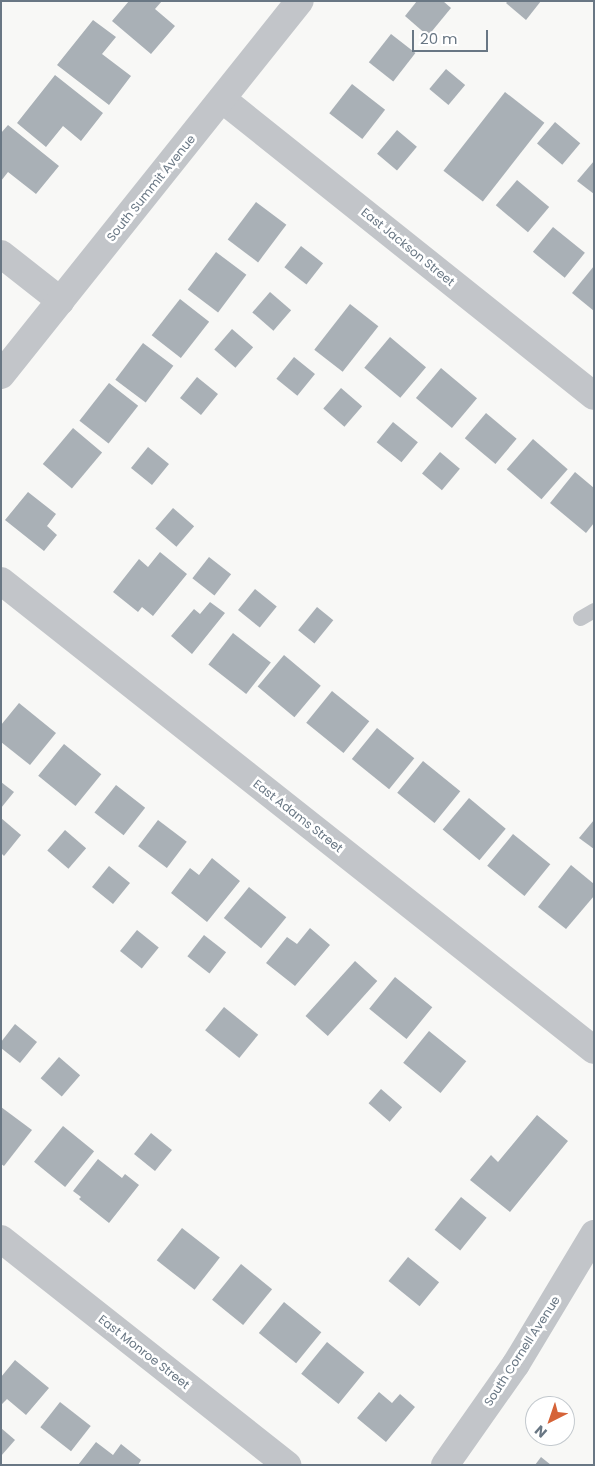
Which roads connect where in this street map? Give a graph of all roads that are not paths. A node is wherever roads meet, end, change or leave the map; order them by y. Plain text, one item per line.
1 (300, 1) edge
2 (222, 99) junction
3 (1, 254) edge
4 (60, 301) junction
5 (1, 375) edge
6 (594, 396) edge
7 (1, 581) edge
8 (594, 610) edge
9 (580, 618) dead end
10 (594, 1050) edge
11 (594, 1234) edge
12 (1, 1239) edge
13 (286, 1465) edge
14 (445, 1465) edge

1 - 2 street, South Summit Avenue
2 - 4 street, South Summit Avenue
2 - 6 street, East Jackson Street
3 - 4 street
4 - 5 street, South Summit Avenue
7 - 10 street, East Adams Street
8 - 9 lane
11 - 14 street, South Cornell Avenue
12 - 13 street, East Monroe Street

